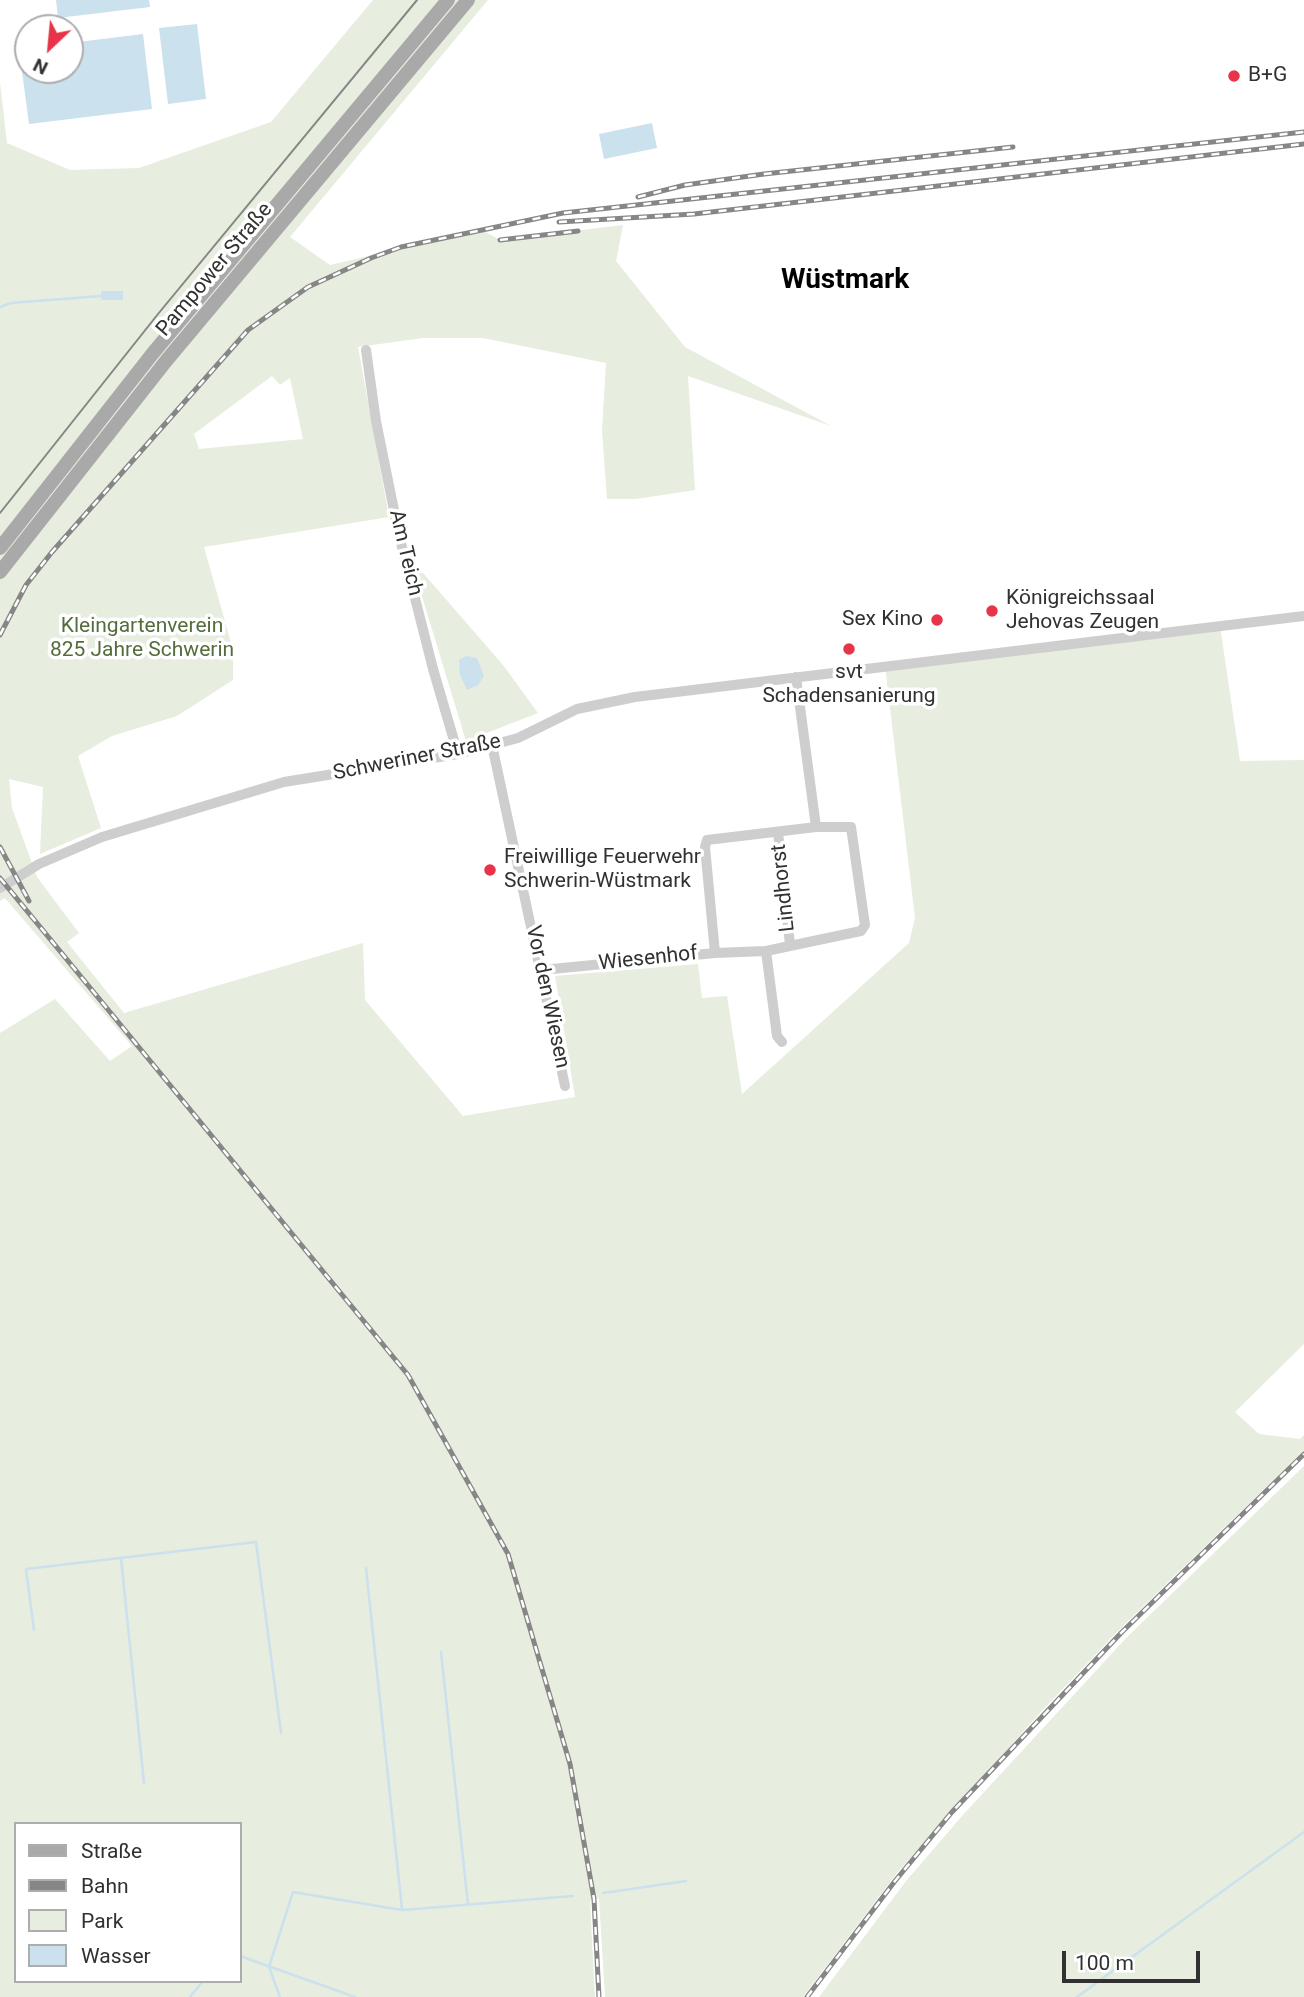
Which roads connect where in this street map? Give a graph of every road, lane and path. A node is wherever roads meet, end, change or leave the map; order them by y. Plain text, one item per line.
1 (448, 0) edge
2 (468, 0) edge
3 (366, 350) dead end
4 (0, 548) edge
5 (0, 572) edge
6 (1304, 616) edge
7 (796, 677) junction
8 (492, 745) junction
9 (458, 754) junction
10 (816, 827) junction
11 (778, 832) junction
12 (0, 888) edge
13 (790, 945) junction
14 (766, 951) junction
15 (715, 953) junction
16 (542, 970) junction
17 (782, 1042) dead end
18 (565, 1086) dead end

1 - 4 main road, Pampower Straße
2 - 5 main road, Pampower Straße
3 - 9 street, Am Teich
6 - 7 street, Schweriner Straße
7 - 8 street, Schweriner Straße
7 - 10 street
8 - 9 street, Schweriner Straße
8 - 16 street, Vor den Wiesen
9 - 12 street, Schweriner Straße
10 - 11 street, Wiesenhof
10 - 13 street, Lindhorst
11 - 13 street, Lindhorst
11 - 15 street, Wiesenhof
13 - 14 street, Lindhorst
14 - 15 street, Lindhorst
14 - 17 street, Lindhorst
15 - 16 street, Wiesenhof
16 - 18 street, Vor den Wiesen

